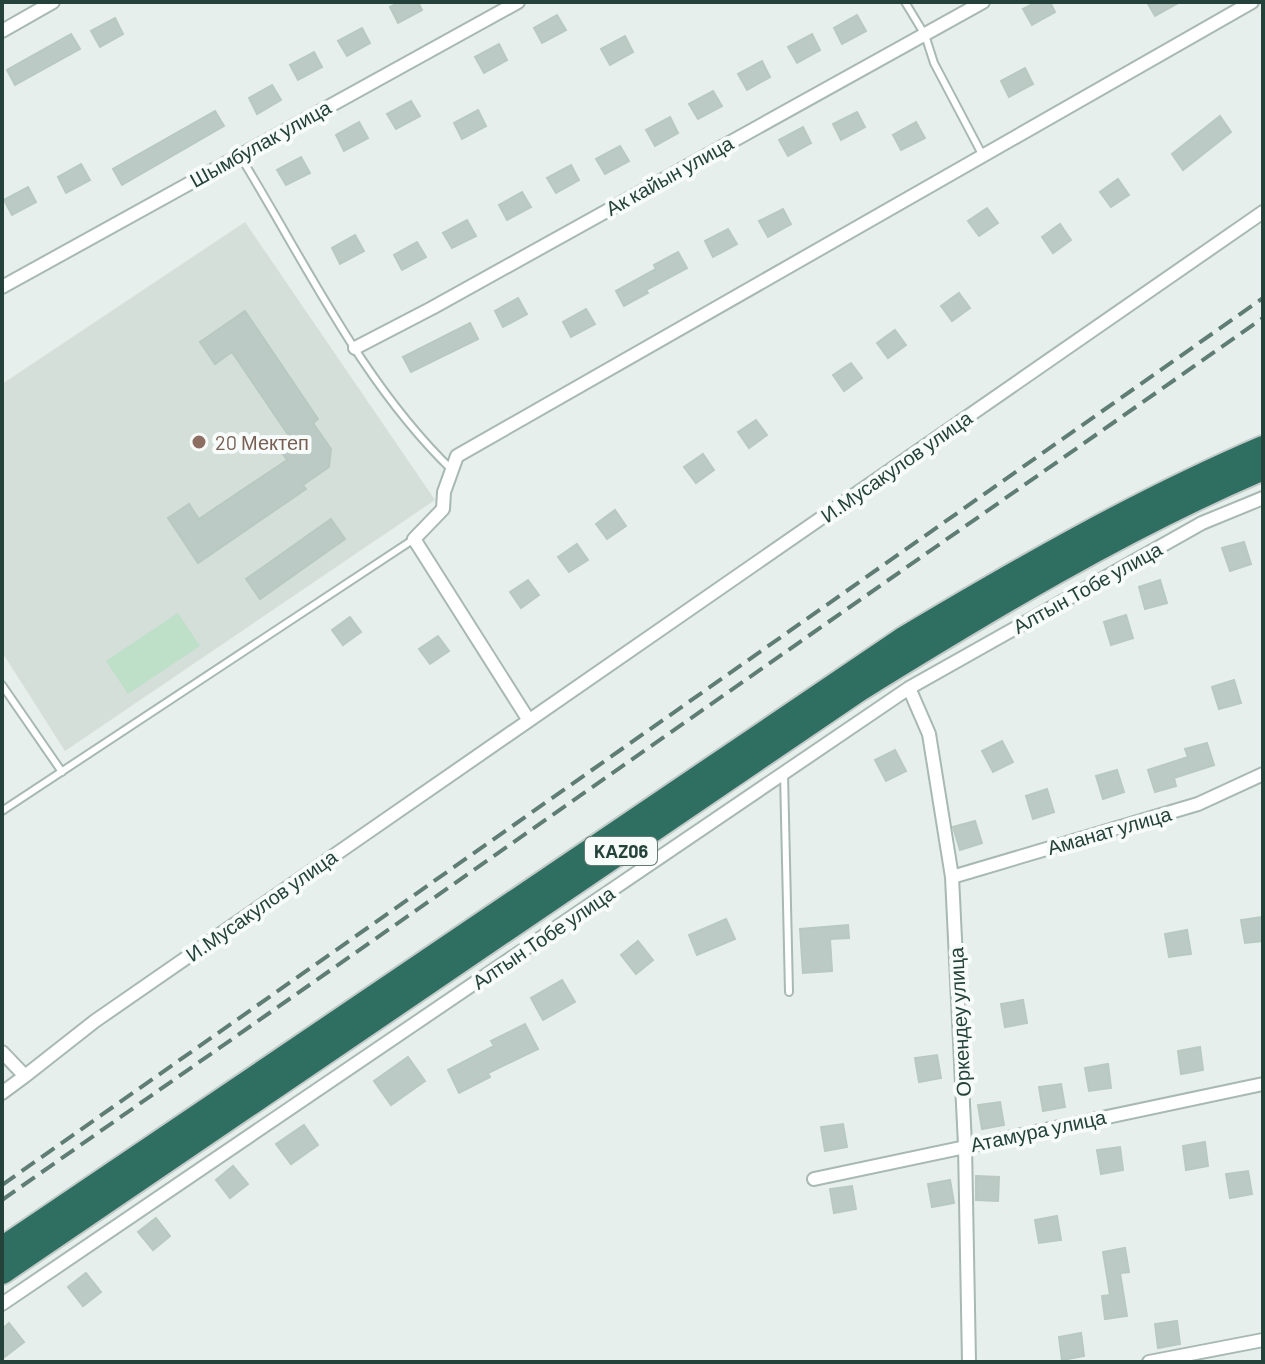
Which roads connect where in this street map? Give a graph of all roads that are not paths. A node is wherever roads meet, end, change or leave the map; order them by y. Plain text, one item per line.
1 (53, 2) edge
2 (518, 2) edge
3 (905, 2) edge
4 (983, 2) edge
5 (1252, 2) edge
6 (2, 31) edge
7 (925, 35) junction
8 (239, 155) junction
9 (983, 156) junction
10 (1263, 212) edge
11 (2, 287) edge
12 (355, 348) junction
13 (1263, 448) edge
14 (1263, 468) edge
15 (452, 470) junction
16 (1263, 498) edge
17 (414, 539) junction
18 (2, 685) edge
19 (909, 688) junction
20 (528, 719) junction
21 (62, 772) junction
22 (784, 774) junction
23 (1263, 774) edge
24 (2, 811) edge
25 (952, 877) junction
26 (789, 992) dead end
27 (2, 1052) edge
28 (25, 1076) junction
29 (1263, 1084) edge
30 (2, 1093) edge
31 (965, 1145) junction
32 (814, 1179) dead end
33 (2, 1249) edge
34 (2, 1272) edge
35 (2, 1304) edge
36 (1263, 1340) edge
37 (969, 1362) edge
38 (1149, 1362) edge

1 - 6 street
2 - 8 street, Шымбулак улица
3 - 7 lane
4 - 7 street, Ак кайын улица
5 - 9 street
7 - 9 lane
7 - 12 street, Ак кайын улица
8 - 11 street, Шымбулак улица
8 - 12 lane
9 - 15 street
10 - 20 street, И.Мусакулов улица
12 - 15 lane
13 - 33 highway, KАZ06
14 - 34 highway, KАZ06
15 - 17 street
16 - 19 street, Алтын Тобе улица
17 - 20 street
17 - 21 lane
18 - 21 lane
19 - 22 street, Алтын Тобе улица
19 - 25 street, Оркендеу улица
20 - 28 street, И.Мусакулов улица
21 - 24 lane
22 - 26 lane
22 - 35 street, Алтын Тобе улица
23 - 25 street, Аманат улица
25 - 31 street, Оркендеу улица
27 - 28 street
28 - 30 street, И.Мусакулов улица
29 - 31 street, Атамура улица
31 - 32 street, Атамура улица
31 - 37 street, Оркендеу улица
36 - 38 street

